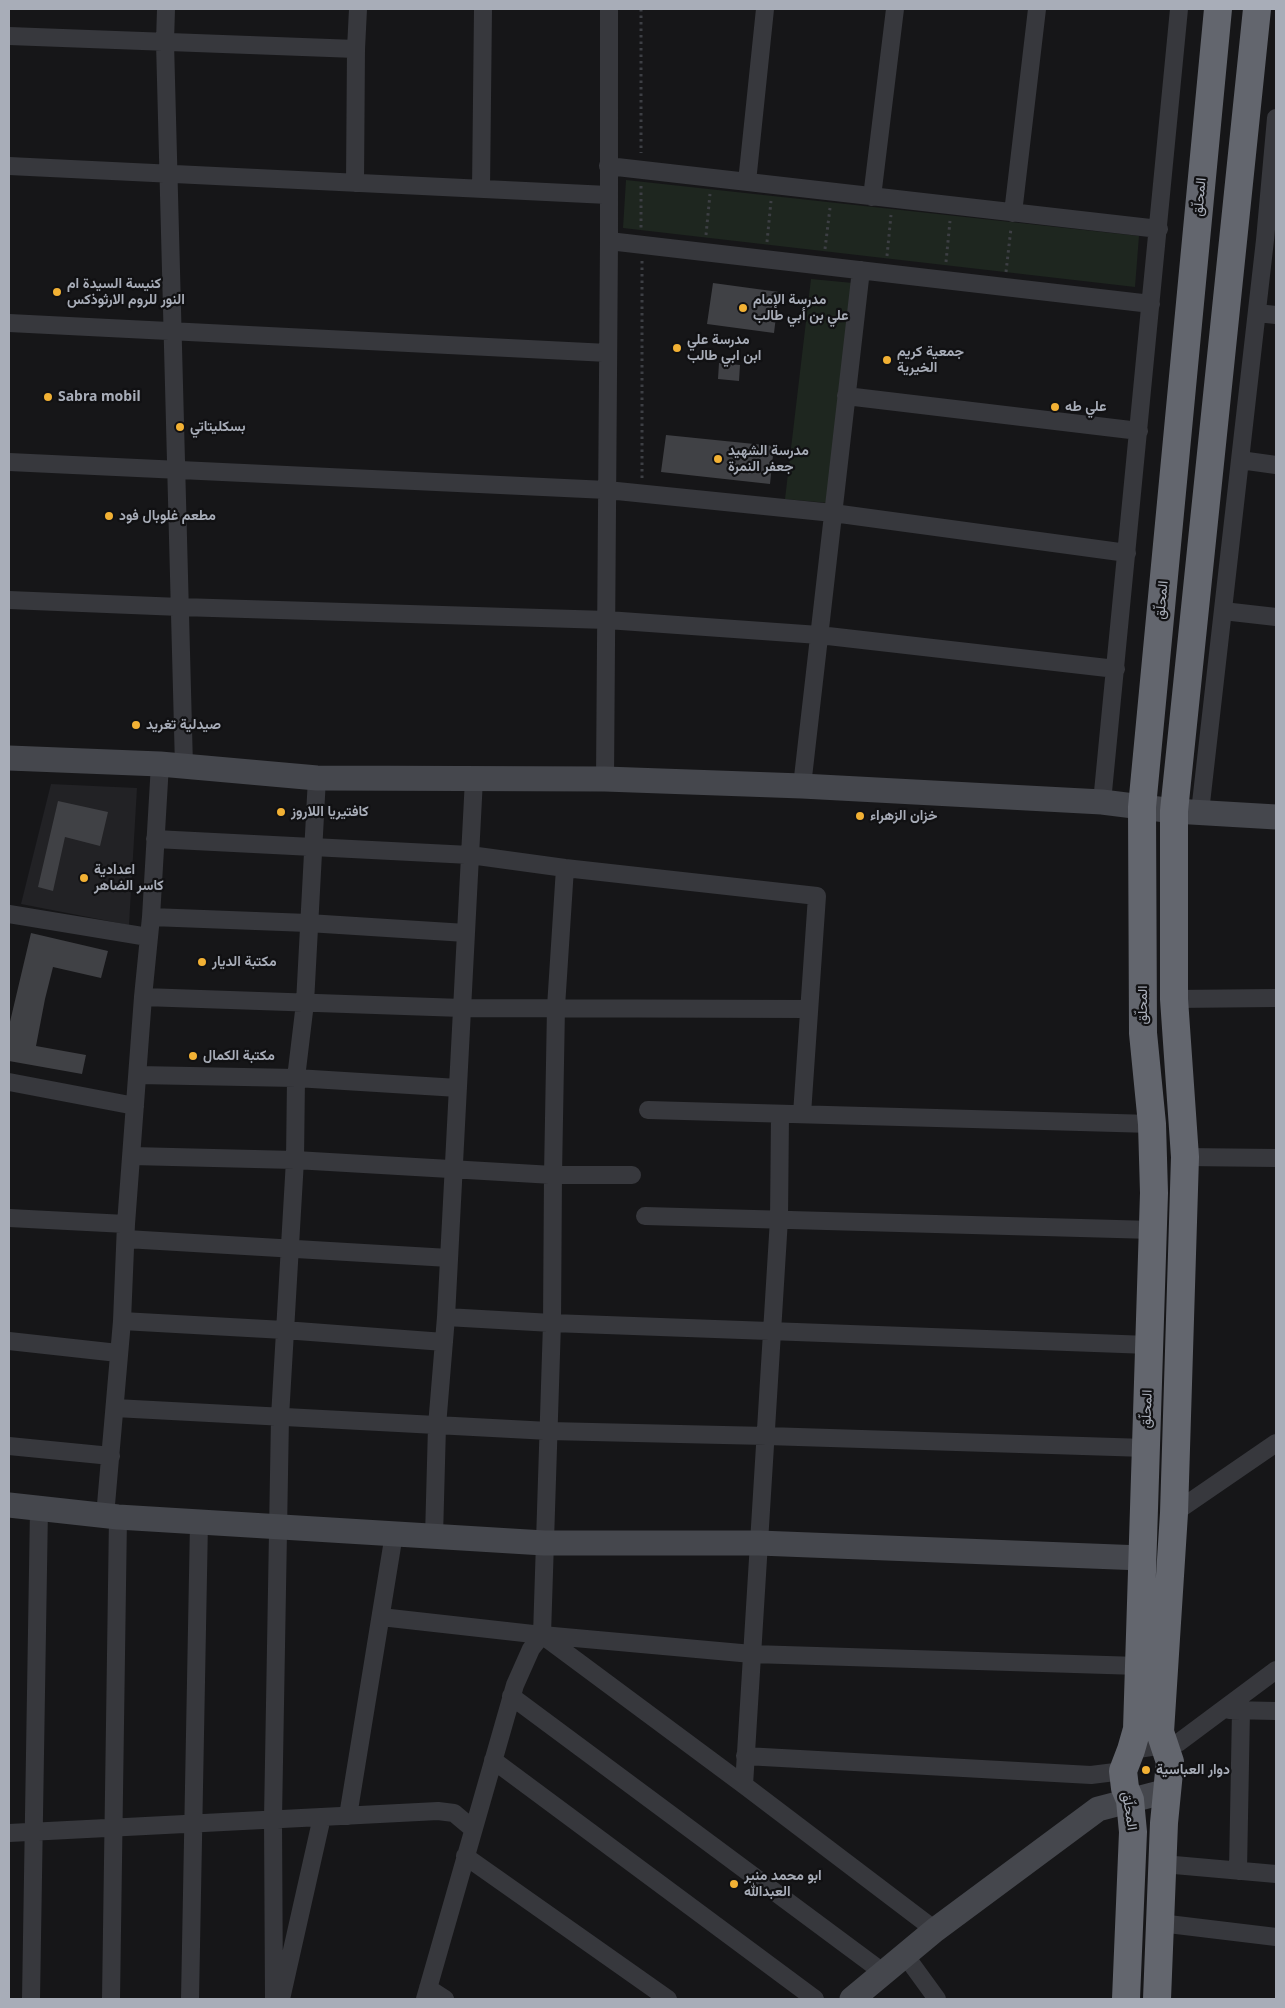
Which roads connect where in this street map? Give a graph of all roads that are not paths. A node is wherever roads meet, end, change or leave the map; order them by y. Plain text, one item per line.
1 (166, 9) edge
2 (358, 9) edge
3 (483, 9) edge
4 (609, 9) edge
5 (765, 9) edge
6 (894, 9) edge
7 (1037, 9) edge
8 (1179, 9) edge
9 (1218, 9) edge
10 (1257, 9) edge
11 (9, 36) edge
12 (165, 42) junction
13 (356, 49) junction
14 (1276, 118) edge
15 (9, 166) edge
16 (608, 166) junction
17 (168, 175) junction
18 (747, 182) junction
19 (355, 183) junction
20 (481, 189) junction
21 (608, 195) junction
22 (872, 197) junction
23 (1013, 213) junction
24 (1159, 229) junction
25 (1271, 240) edge
26 (609, 241) junction
27 (861, 270) junction
28 (1151, 304) junction
29 (1257, 313) junction
30 (1276, 315) edge
31 (9, 323) edge
32 (172, 332) junction
33 (608, 353) junction
34 (846, 396) junction
35 (1139, 431) junction
36 (1240, 460) junction
37 (9, 462) edge
38 (1276, 464) edge
39 (176, 469) junction
40 (607, 490) junction
41 (833, 513) junction
42 (1127, 553) junction
43 (9, 600) edge
44 (180, 607) junction
45 (1223, 611) junction
46 (1276, 617) edge
47 (607, 620) junction
48 (819, 636) junction
49 (1116, 669) junction
50 (9, 758) edge
51 (160, 764) junction
52 (184, 766) junction
53 (317, 778) junction
54 (474, 779) junction
55 (605, 779) junction
56 (802, 786) junction
57 (1102, 802) junction
58 (1142, 807) junction
59 (1187, 811) junction
60 (1276, 817) edge
61 (155, 839) junction
62 (314, 847) junction
63 (470, 855) junction
64 (565, 868) junction
65 (9, 914) edge
66 (151, 917) junction
67 (308, 923) junction
68 (466, 933) junction
69 (148, 937) junction
70 (143, 996) junction
71 (1276, 998) edge
72 (1174, 999) junction
73 (305, 1003) junction
74 (462, 1008) junction
75 (556, 1008) junction
76 (809, 1010) junction
77 (138, 1075) junction
78 (296, 1078) junction
79 (9, 1082) edge
80 (458, 1088) junction
81 (136, 1106) junction
82 (648, 1110) dead end
83 (780, 1114) junction
84 (802, 1114) junction
85 (1152, 1124) junction
86 (132, 1156) junction
87 (1185, 1158) junction
88 (1276, 1158) edge
89 (295, 1160) junction
90 (453, 1170) junction
91 (552, 1175) junction
92 (632, 1175) dead end
93 (646, 1216) dead end
94 (9, 1218) edge
95 (779, 1219) junction
96 (1153, 1230) junction
97 (126, 1232) junction
98 (289, 1249) junction
99 (449, 1258) junction
100 (446, 1317) junction
101 (122, 1321) junction
102 (552, 1322) junction
103 (284, 1330) junction
104 (771, 1331) junction
105 (9, 1342) edge
106 (444, 1342) junction
107 (1149, 1345) junction
108 (118, 1353) junction
109 (115, 1408) junction
110 (280, 1416) junction
111 (437, 1426) junction
112 (549, 1431) junction
113 (767, 1436) junction
114 (1276, 1443) edge
115 (9, 1446) edge
116 (1146, 1448) junction
117 (111, 1456) junction
118 (9, 1505) edge
119 (39, 1508) junction
120 (1174, 1513) junction
121 (112, 1517) junction
122 (198, 1522) junction
123 (277, 1526) junction
124 (394, 1534) junction
125 (434, 1537) junction
126 (544, 1542) junction
127 (760, 1544) junction
128 (1142, 1558) junction
129 (382, 1617) junction
130 (542, 1635) junction
131 (752, 1654) junction
132 (1139, 1666) junction
133 (1276, 1670) edge
134 (511, 1696) junction
135 (1233, 1710) junction
136 (1276, 1712) edge
137 (1165, 1746) junction
138 (745, 1756) junction
139 (493, 1760) junction
140 (1127, 1760) junction
141 (744, 1785) junction
142 (1167, 1791) junction
143 (1130, 1800) junction
144 (348, 1816) junction
145 (322, 1817) junction
146 (273, 1819) junction
147 (193, 1824) junction
148 (114, 1828) junction
149 (473, 1829) junction
150 (34, 1832) junction
151 (9, 1833) edge
152 (465, 1856) junction
153 (1163, 1864) junction
154 (1238, 1871) junction
155 (1276, 1874) edge
156 (1160, 1923) junction
157 (935, 1930) junction
158 (1276, 1938) edge
159 (905, 1955) junction
160 (884, 1973) junction
161 (426, 1993) edge
162 (30, 1999) edge
163 (111, 1999) edge
164 (190, 1999) edge
165 (274, 1999) edge
166 (281, 1999) edge
167 (445, 1999) edge
168 (668, 1999) edge
169 (815, 1999) edge
170 (852, 1999) edge
171 (937, 1999) edge
172 (1126, 1999) edge
173 (1156, 1999) edge

1 - 12 street
2 - 13 street
3 - 20 street
4 - 16 street
5 - 18 street
6 - 22 street
7 - 23 street
8 - 24 street
9 - 58 highway, المحلّق
10 - 59 highway
11 - 12 street
12 - 13 street
12 - 17 street
13 - 19 street
14 - 25 street
15 - 17 street
16 - 18 street
16 - 21 street
17 - 19 street
17 - 32 street
18 - 22 street
19 - 20 street
20 - 21 street
21 - 26 street
22 - 23 street
23 - 24 street
24 - 28 street
25 - 29 street
26 - 27 street
26 - 33 street
27 - 28 street
27 - 34 street
28 - 35 street
29 - 30 street
29 - 36 street
31 - 32 street
32 - 33 street
32 - 39 street
33 - 40 street
34 - 35 street
34 - 41 street
35 - 42 street
36 - 38 street
36 - 45 street
37 - 39 street
39 - 40 street
39 - 44 street
40 - 41 street
40 - 47 street
41 - 42 street
41 - 48 street
42 - 49 street
43 - 44 street
44 - 47 street
44 - 52 street
45 - 46 street
45 - 59 street
47 - 48 street
47 - 55 street
48 - 49 street
48 - 56 street
49 - 57 street
50 - 51 street
51 - 52 street
51 - 61 street
52 - 53 street
53 - 54 street
53 - 62 street
54 - 55 street
54 - 63 street
55 - 56 street
56 - 57 street
57 - 58 street
58 - 59 street
58 - 85 highway, المحلّق
59 - 60 street
59 - 72 highway
61 - 62 street
61 - 66 street
62 - 63 street
62 - 67 street
63 - 64 street
63 - 68 street
64 - 75 street
64 - 76 street
65 - 69 street
66 - 67 street
66 - 69 street
67 - 68 street
67 - 73 street
68 - 74 street
69 - 70 street
70 - 73 street
70 - 77 street
71 - 72 street
72 - 87 highway
73 - 74 street
73 - 78 street
74 - 75 street
74 - 80 street
75 - 76 street
75 - 91 street
76 - 84 street
77 - 78 street
77 - 81 street
78 - 80 street
78 - 89 street
79 - 81 street
80 - 90 street
81 - 86 street
82 - 83 street
83 - 84 street
83 - 95 street
84 - 85 street
85 - 96 highway, المحلّق
86 - 89 street
86 - 97 street
87 - 88 street
87 - 120 highway
89 - 90 street
89 - 98 street
90 - 91 street
90 - 99 street
91 - 92 street
91 - 102 street
93 - 95 street
94 - 97 street
95 - 96 street
95 - 104 street
96 - 107 highway, المحلّق
97 - 98 street
97 - 101 street
98 - 99 street
98 - 103 street
99 - 100 street
100 - 102 street
100 - 106 street
101 - 103 street
101 - 108 street
102 - 104 street
102 - 112 street
103 - 106 street
103 - 110 street
104 - 107 street
104 - 113 street
105 - 108 street
106 - 111 street
107 - 116 highway, المحلّق
108 - 109 street
109 - 110 street
109 - 117 street
110 - 111 street
110 - 123 street
111 - 112 street
111 - 125 street
112 - 113 street
112 - 126 street
113 - 116 street
113 - 127 street
114 - 120 street
115 - 117 street
116 - 128 highway, المحلّق
117 - 121 street
118 - 119 street
119 - 121 street
119 - 150 street
120 - 137 highway
121 - 122 street
121 - 148 street
122 - 123 street
122 - 147 street
123 - 124 street
123 - 146 street
124 - 125 street
124 - 129 street
125 - 126 street
126 - 127 street
126 - 130 street
127 - 128 street
127 - 131 street
128 - 132 highway, المحلّق
129 - 130 street
129 - 144 street
130 - 131 street
130 - 134 street
130 - 141 street
131 - 132 street
131 - 138 street
132 - 140 highway, المحلّق
133 - 135 street
134 - 139 street
134 - 160 street
135 - 136 street
135 - 137 street
135 - 154 street
137 - 140 street
137 - 142 highway
138 - 140 street
138 - 141 street
139 - 149 street
139 - 169 street
140 - 143 highway, المحلّق
141 - 157 street
142 - 143 street
142 - 153 highway
143 - 157 street
143 - 172 highway, المحلّق
144 - 145 street
144 - 149 street
145 - 146 street
145 - 166 street
146 - 147 street
146 - 165 street
147 - 148 street
147 - 164 street
148 - 150 street
148 - 163 street
149 - 152 street
150 - 151 street
150 - 162 street
152 - 161 street
152 - 168 street
153 - 154 street
153 - 156 highway
154 - 155 street
156 - 158 street
156 - 173 highway
157 - 159 street
159 - 160 street
159 - 171 street
160 - 170 street
161 - 167 street

